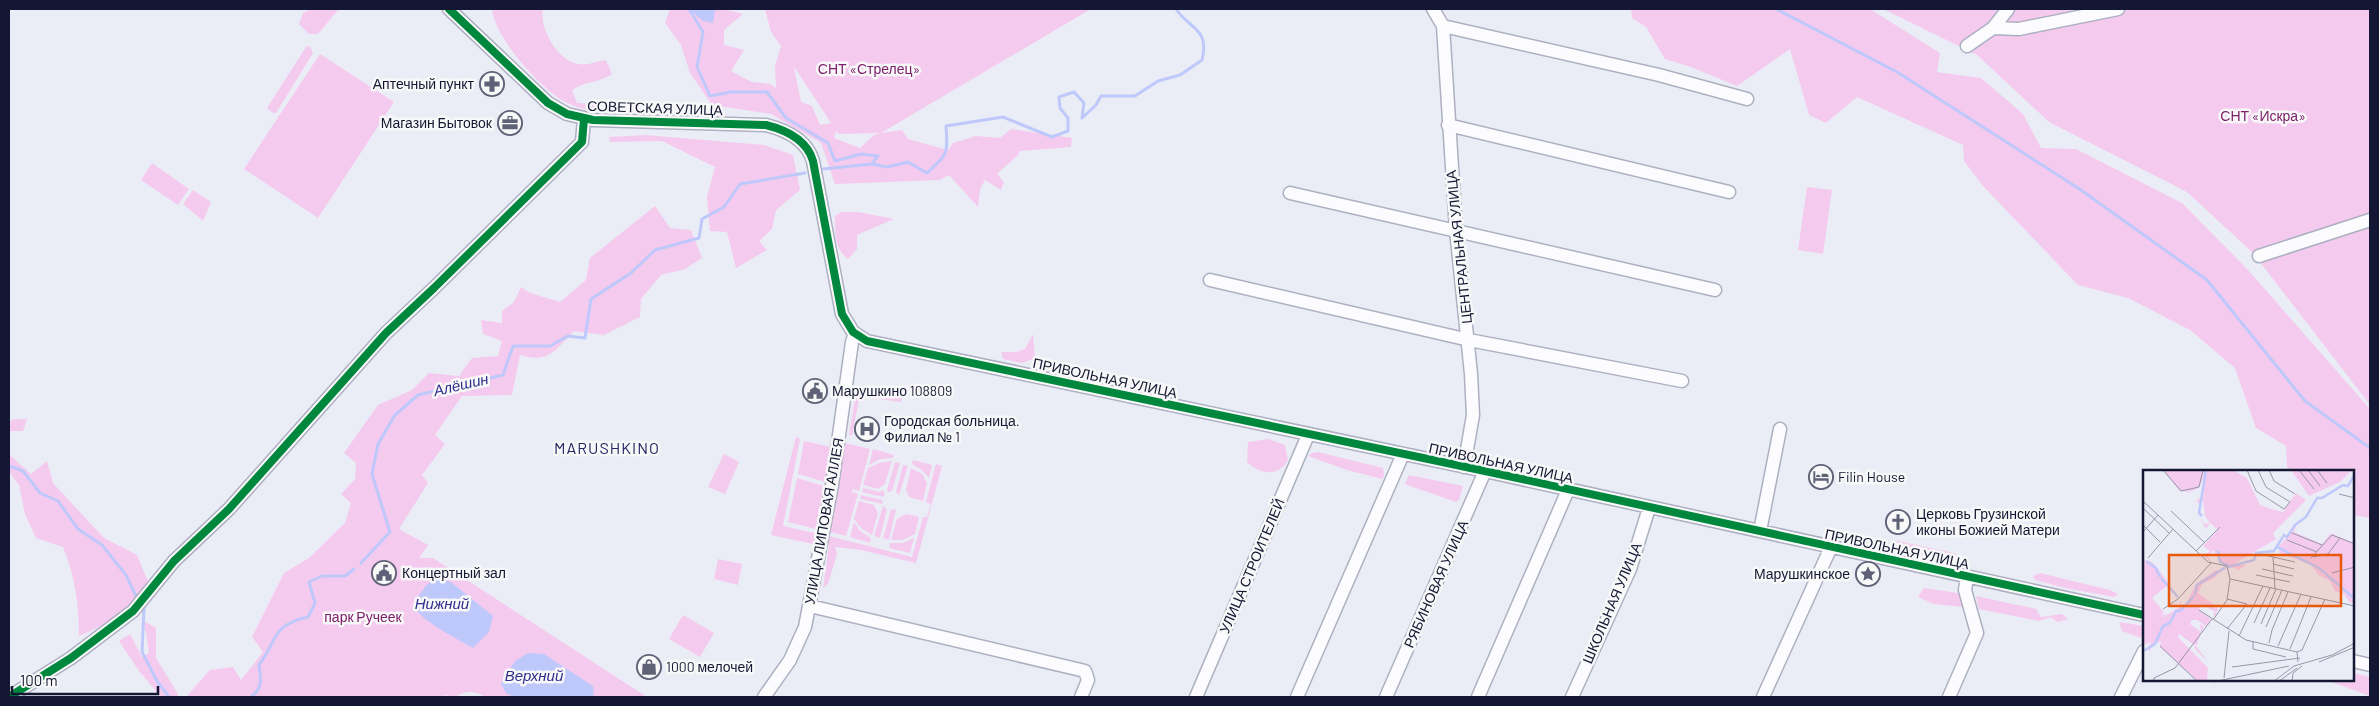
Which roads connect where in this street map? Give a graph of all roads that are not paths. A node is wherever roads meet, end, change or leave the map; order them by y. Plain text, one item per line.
1 (450, 9) edge
2 (1433, 9) edge
3 (2008, 9) edge
4 (2118, 9) edge
5 (1442, 26) junction
6 (1993, 28) junction
7 (1967, 46) dead end
8 (1747, 99) dead end
9 (584, 119) junction
10 (1448, 125) junction
11 (1730, 192) dead end
12 (1290, 193) dead end
13 (2370, 220) edge
14 (1456, 230) junction
15 (2259, 256) dead end
16 (1210, 280) dead end
17 (1715, 290) dead end
18 (855, 333) junction
19 (1469, 340) junction
20 (1682, 381) dead end
21 (1780, 429) dead end
22 (1308, 435) junction
23 (1403, 454) junction
24 (1464, 467) junction
25 (1485, 471) junction
26 (1568, 490) junction
27 (1649, 508) junction
28 (1760, 531) junction
29 (1831, 547) junction
30 (1966, 577) junction
31 (810, 606) junction
32 (2143, 615) edge
33 (2143, 653) edge
34 (2354, 661) edge
35 (2370, 664) edge
36 (9, 696) edge
37 (764, 697) edge
38 (1081, 697) edge
39 (1196, 697) edge
40 (1296, 697) edge
41 (1386, 697) edge
42 (1478, 697) edge
43 (1572, 697) edge
44 (1763, 697) edge
45 (1949, 697) edge
46 (2121, 697) edge

1 - 9 street, СОВЕТСКАЯ УЛИЦА
2 - 5 street
3 - 6 street
4 - 6 street
5 - 8 street
5 - 10 street, ЦЕНТРАЛЬНАЯ УЛИЦА
6 - 7 street
9 - 18 street, СОВЕТСКАЯ УЛИЦА
9 - 36 street
10 - 11 street
10 - 14 street, ЦЕНТРАЛЬНАЯ УЛИЦА
12 - 14 street
13 - 15 street
14 - 17 street
14 - 19 street, ЦЕНТРАЛЬНАЯ УЛИЦА
16 - 19 street
18 - 22 street, ПРИВОЛЬНАЯ УЛИЦА
18 - 31 street, УЛИЦА ЛИПОВАЯ АЛЛЕЯ
19 - 20 street
19 - 24 street, ЦЕНТРАЛЬНАЯ УЛИЦА
21 - 28 street
22 - 23 street, ПРИВОЛЬНАЯ УЛИЦА
22 - 39 street, УЛИЦА СТРОИТЕЛЕЙ
23 - 24 street, ПРИВОЛЬНАЯ УЛИЦА
23 - 40 street
24 - 25 street, ПРИВОЛЬНАЯ УЛИЦА
25 - 26 street, ПРИВОЛЬНАЯ УЛИЦА
25 - 41 street, РЯБИНОВАЯ УЛИЦА
26 - 27 street, ПРИВОЛЬНАЯ УЛИЦА
26 - 42 street
27 - 28 street, ПРИВОЛЬНАЯ УЛИЦА
27 - 43 street, ШКОЛЬНАЯ УЛИЦА
28 - 29 street, ПРИВОЛЬНАЯ УЛИЦА
29 - 30 street, ПРИВОЛЬНАЯ УЛИЦА
29 - 44 street
30 - 32 street, ПРИВОЛЬНАЯ УЛИЦА
30 - 45 street
31 - 37 street, УЛИЦА ЛИПОВАЯ АЛЛЕЯ
31 - 38 street
33 - 46 street
34 - 35 street

